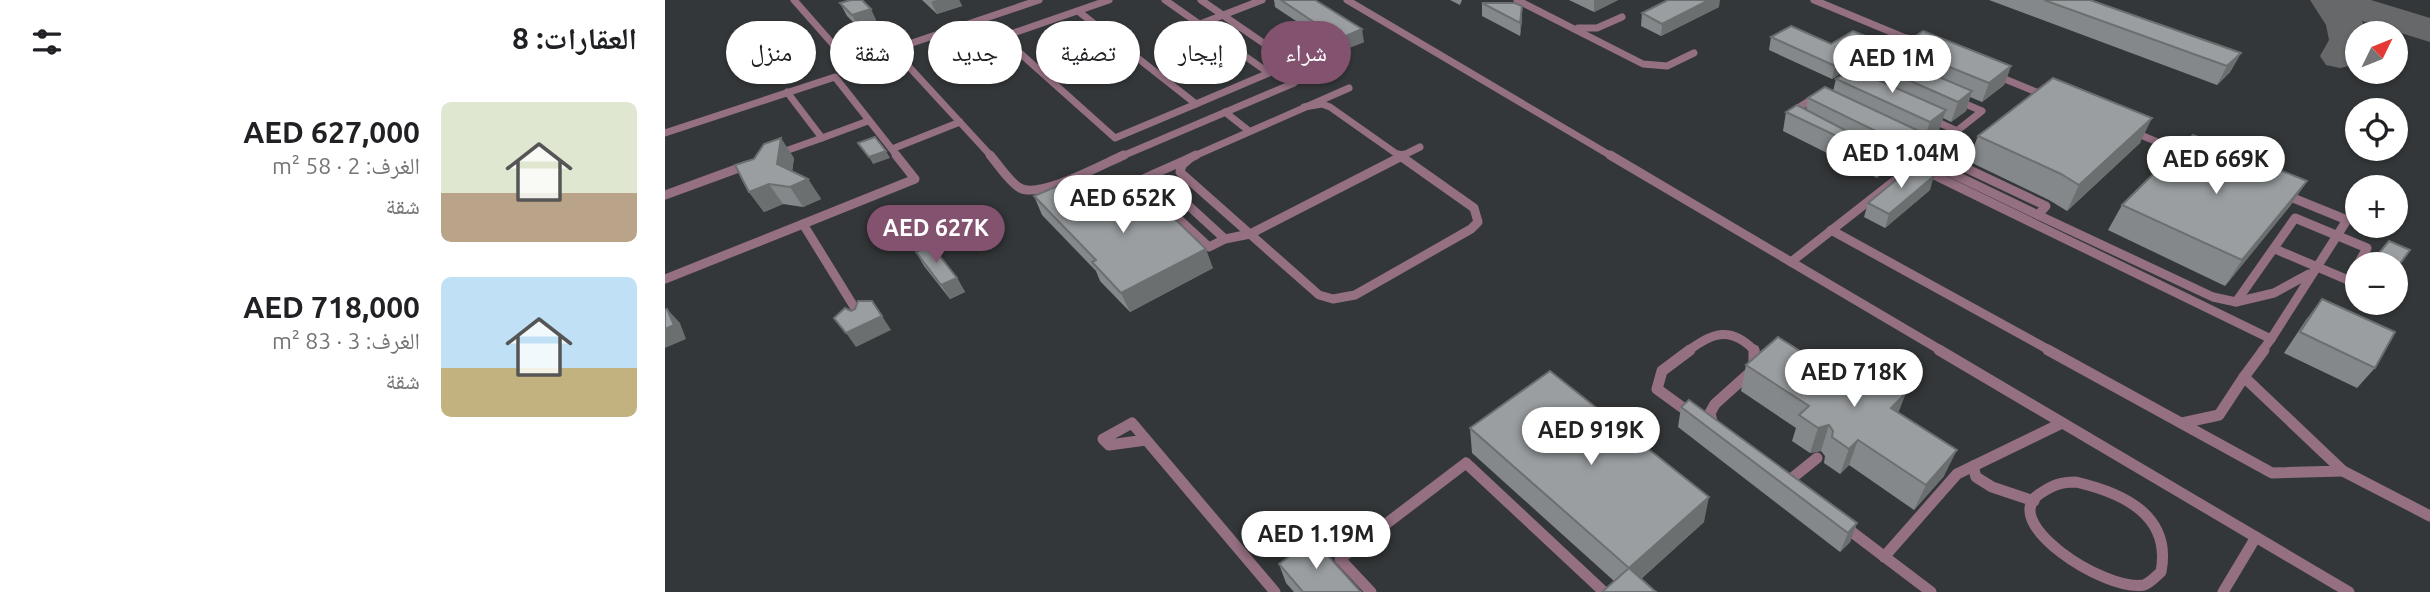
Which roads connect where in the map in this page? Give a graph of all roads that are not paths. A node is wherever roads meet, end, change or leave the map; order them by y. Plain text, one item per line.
1 (794, 0) edge
2 (1039, 0) edge
3 (1108, 0) edge
4 (1165, 0) edge
5 (1201, 0) edge
6 (1262, 0) edge
7 (1347, 0) edge
8 (1517, 0) edge
9 (1814, 0) edge
10 (1078, 10) junction
11 (1223, 15) junction
12 (1622, 17) dead end
13 (1196, 21) edge
14 (1208, 21) edge
15 (1571, 27) junction
16 (1907, 38) junction
17 (830, 41) edge
18 (1933, 49) edge
19 (1694, 52) dead end
20 (1247, 57) edge
21 (1870, 62) junction
22 (1882, 68) edge
23 (1985, 70) edge
24 (1843, 79) junction
25 (1247, 82) edge
26 (1243, 84) edge
27 (1834, 85) edge
28 (1856, 85) edge
29 (1349, 88) dead end
30 (1825, 91) edge
31 (787, 92) junction
32 (1945, 95) edge
33 (1815, 97) junction
34 (1826, 103) edge
35 (2062, 103) edge
36 (1196, 104) junction
37 (1304, 107) junction
38 (1226, 112) junction
39 (1919, 114) edge
40 (868, 121) junction
41 (960, 122) junction
42 (1803, 125) edge
43 (2127, 129) edge
44 (1249, 131) junction
45 (1957, 131) junction
46 (665, 134) edge
47 (1896, 136) edge
48 (822, 138) junction
49 (1420, 147) dead end
50 (892, 149) junction
51 (1931, 152) junction
52 (1865, 156) edge
53 (769, 157) edge
54 (1190, 158) junction
55 (1402, 158) junction
56 (1923, 159) junction
57 (757, 162) edge
58 (2204, 162) edge
59 (1154, 174) junction
60 (1902, 175) junction
61 (2269, 188) edge
62 (665, 195) edge
63 (1135, 209) edge
64 (1123, 214) edge
65 (2038, 215) junction
66 (803, 225) junction
67 (1831, 230) junction
68 (1250, 234) junction
69 (2337, 236) junction
70 (1225, 239) junction
71 (2275, 248) junction
72 (2365, 252) edge
73 (1791, 262) junction
74 (2316, 268) junction
75 (665, 279) edge
76 (2345, 279) edge
77 (2236, 302) junction
78 (861, 318) edge
79 (2271, 339) junction
80 (2244, 377) junction
81 (2062, 423) junction
82 (2182, 424) junction
83 (1723, 437) joint
84 (1146, 440) dead end
85 (1817, 458) dead end
86 (1973, 466) junction
87 (2343, 471) junction
88 (1786, 483) edge
89 (2034, 501) junction
90 (2430, 516) edge
91 (1836, 520) edge
92 (2256, 537) junction
93 (1884, 557) junction
94 (1275, 592) edge
95 (1371, 592) edge
96 (1604, 592) edge
97 (1931, 592) edge
98 (2223, 592) edge
99 (2349, 592) edge

1 - 17 lane
2 - 41 lane
3 - 10 lane
4 - 13 lane
5 - 11 lane
6 - 11 lane
7 - 73 lane
8 - 15 lane
9 - 16 lane
10 - 36 lane
10 - 36 lane
11 - 14 lane
11 - 38 lane
12 - 15 lane
15 - 19 lane
16 - 18 lane
16 - 21 lane
20 - 25 lane
21 - 22 lane
21 - 24 lane
23 - 35 lane
24 - 27 lane
24 - 28 lane
26 - 36 lane
29 - 37 lane
30 - 33 lane
31 - 40 lane
31 - 46 lane
31 - 48 lane
32 - 45 lane
33 - 34 lane
33 - 42 lane
37 - 44 lane
37 - 55 lane
38 - 41 lane
38 - 44 lane
39 - 45 lane
40 - 48 lane
40 - 50 lane
41 - 50 lane
43 - 58 lane
44 - 54 lane
45 - 51 lane
47 - 51 lane
48 - 53 lane
49 - 55 lane
50 - 66 lane
51 - 56 lane
51 - 65 lane
52 - 60 lane
54 - 59 lane
54 - 68 lane
55 - 68 lane
55 - 68 lane
56 - 60 lane
56 - 65 lane
57 - 62 lane
59 - 64 lane
59 - 70 lane
60 - 67 lane
60 - 79 lane
61 - 69 lane
63 - 70 lane
65 - 77 lane
66 - 75 lane
66 - 78 lane
67 - 73 lane
67 - 82 lane
68 - 70 lane
69 - 71 lane
69 - 72 lane
69 - 74 lane
71 - 74 lane
71 - 77 lane
73 - 81 lane
74 - 76 lane
74 - 77 lane
74 - 79 lane
79 - 80 lane
80 - 82 lane
80 - 87 lane
81 - 86 lane
81 - 92 lane
82 - 87 lane
83 - 83 lane
84 - 94 lane
85 - 88 lane
86 - 89 lane
86 - 93 lane
87 - 90 lane
89 - 89 lane
91 - 93 lane
92 - 98 lane
92 - 99 lane
93 - 97 lane
95 - 96 lane

